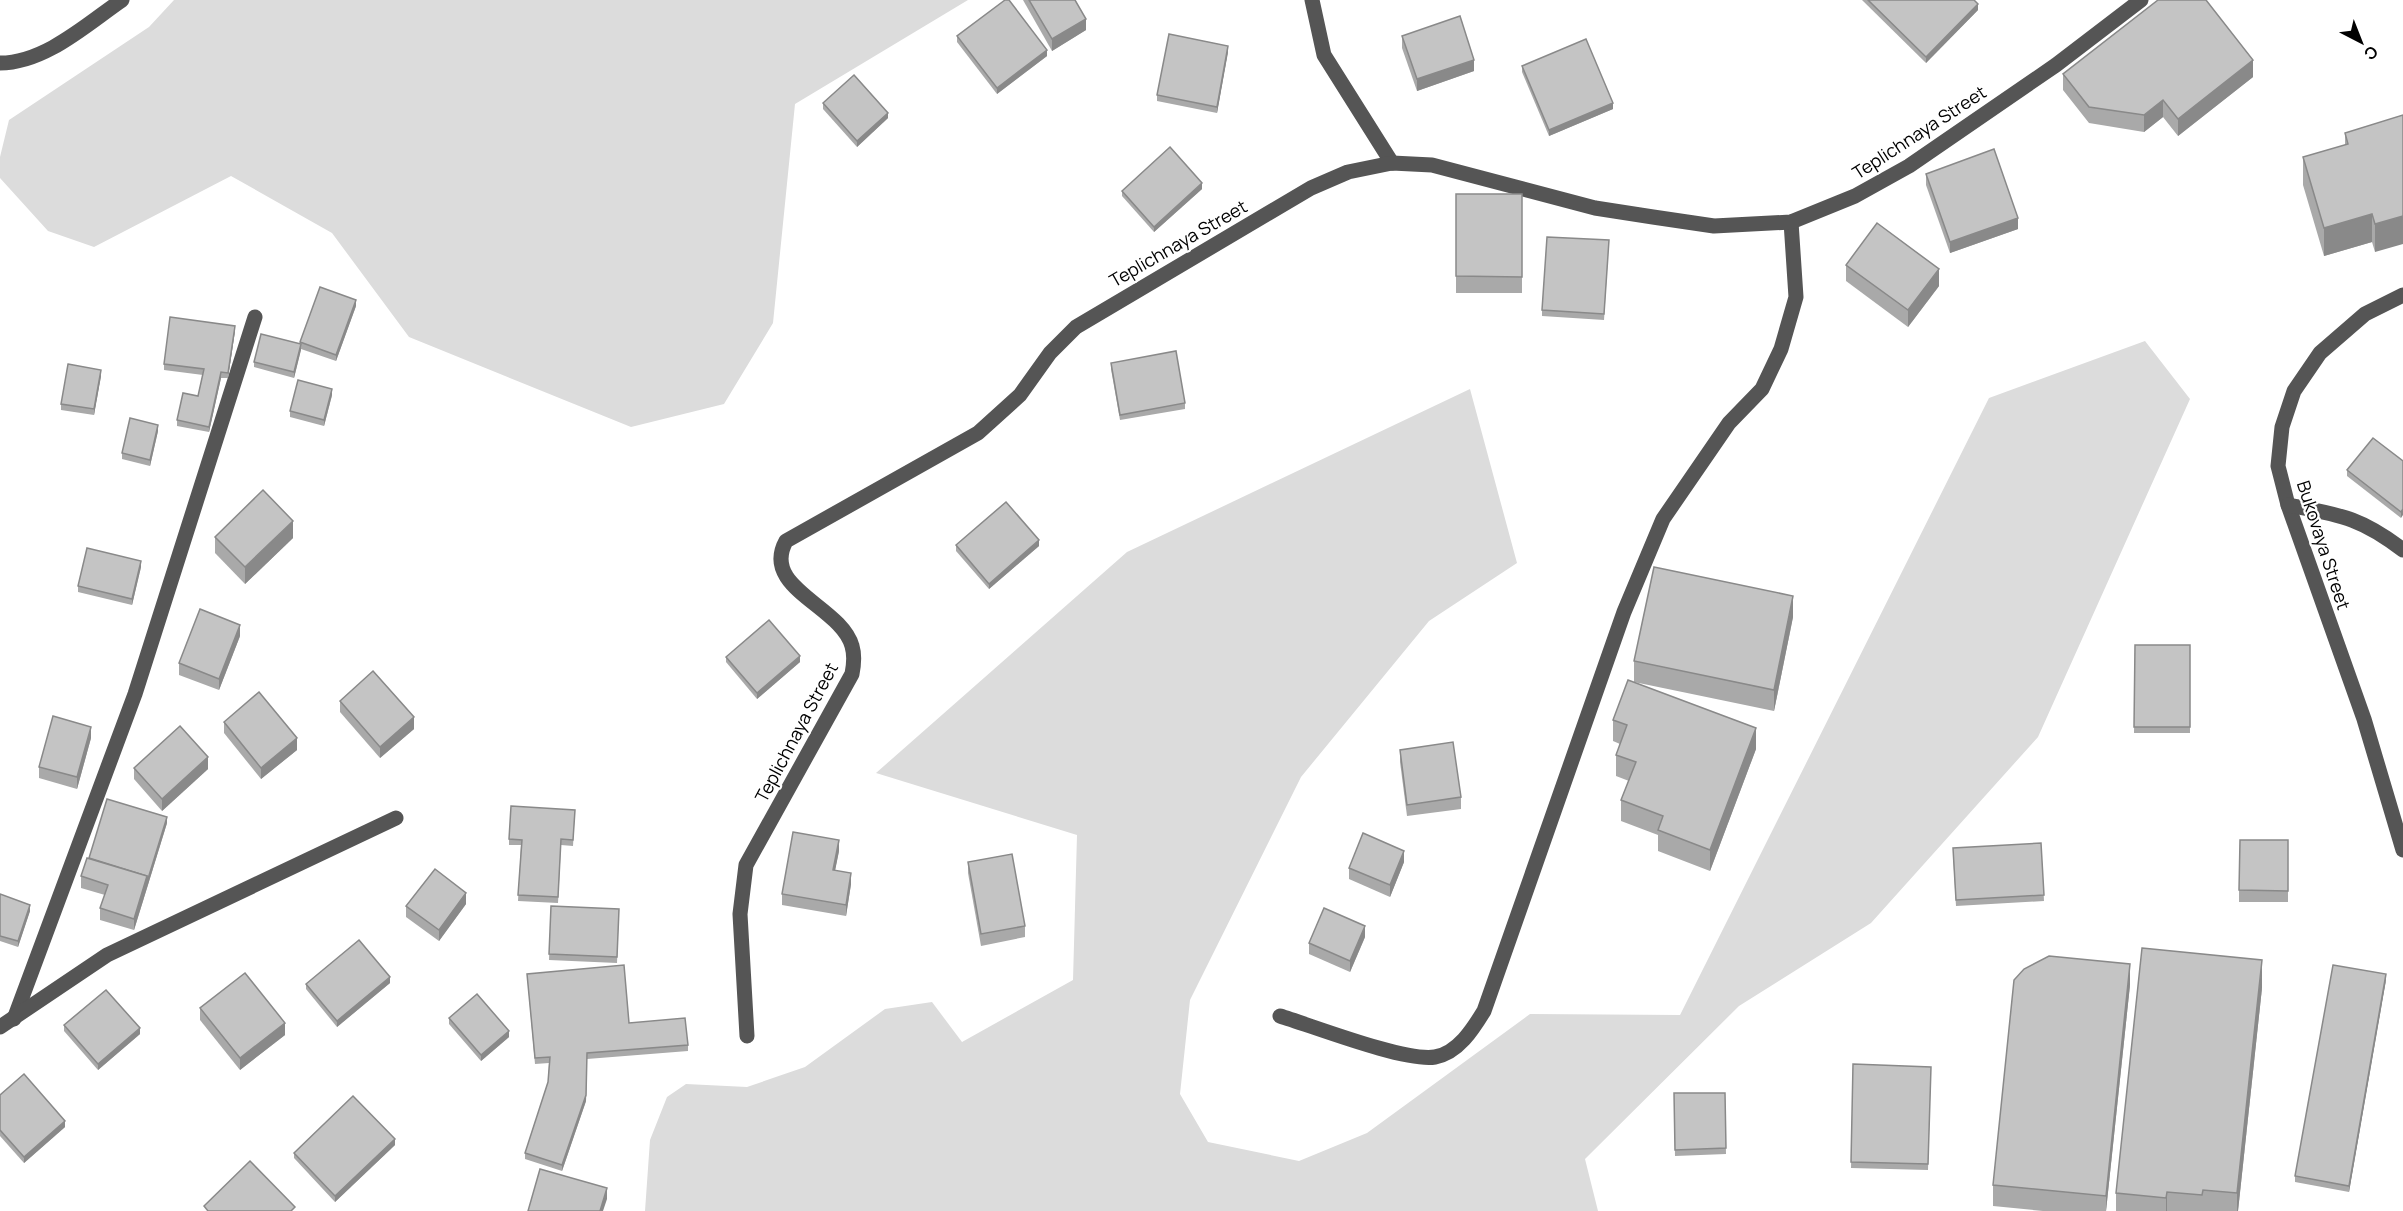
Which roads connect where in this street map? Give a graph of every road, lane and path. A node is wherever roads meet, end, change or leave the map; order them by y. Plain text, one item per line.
1 (122, 0) edge
2 (1312, 0) edge
3 (2141, 0) edge
4 (0, 63) edge
5 (1392, 163) junction
6 (1791, 222) junction
7 (2403, 295) edge
8 (255, 317) dead end
9 (2288, 506) junction
10 (2403, 550) edge
11 (396, 818) dead end
12 (2403, 850) edge
13 (1280, 1016) dead end
14 (14, 1019) junction
15 (0, 1027) edge
16 (747, 1036) dead end

1 - 4 street
2 - 5 street
3 - 6 street, Teplichnaya Street
5 - 6 street, Teplichnaya Street
5 - 16 street, Teplichnaya Street
6 - 13 street
7 - 9 street, Bukovaya Street
8 - 14 street
9 - 10 street
9 - 12 street, Bukovaya Street
11 - 14 street
14 - 15 street

